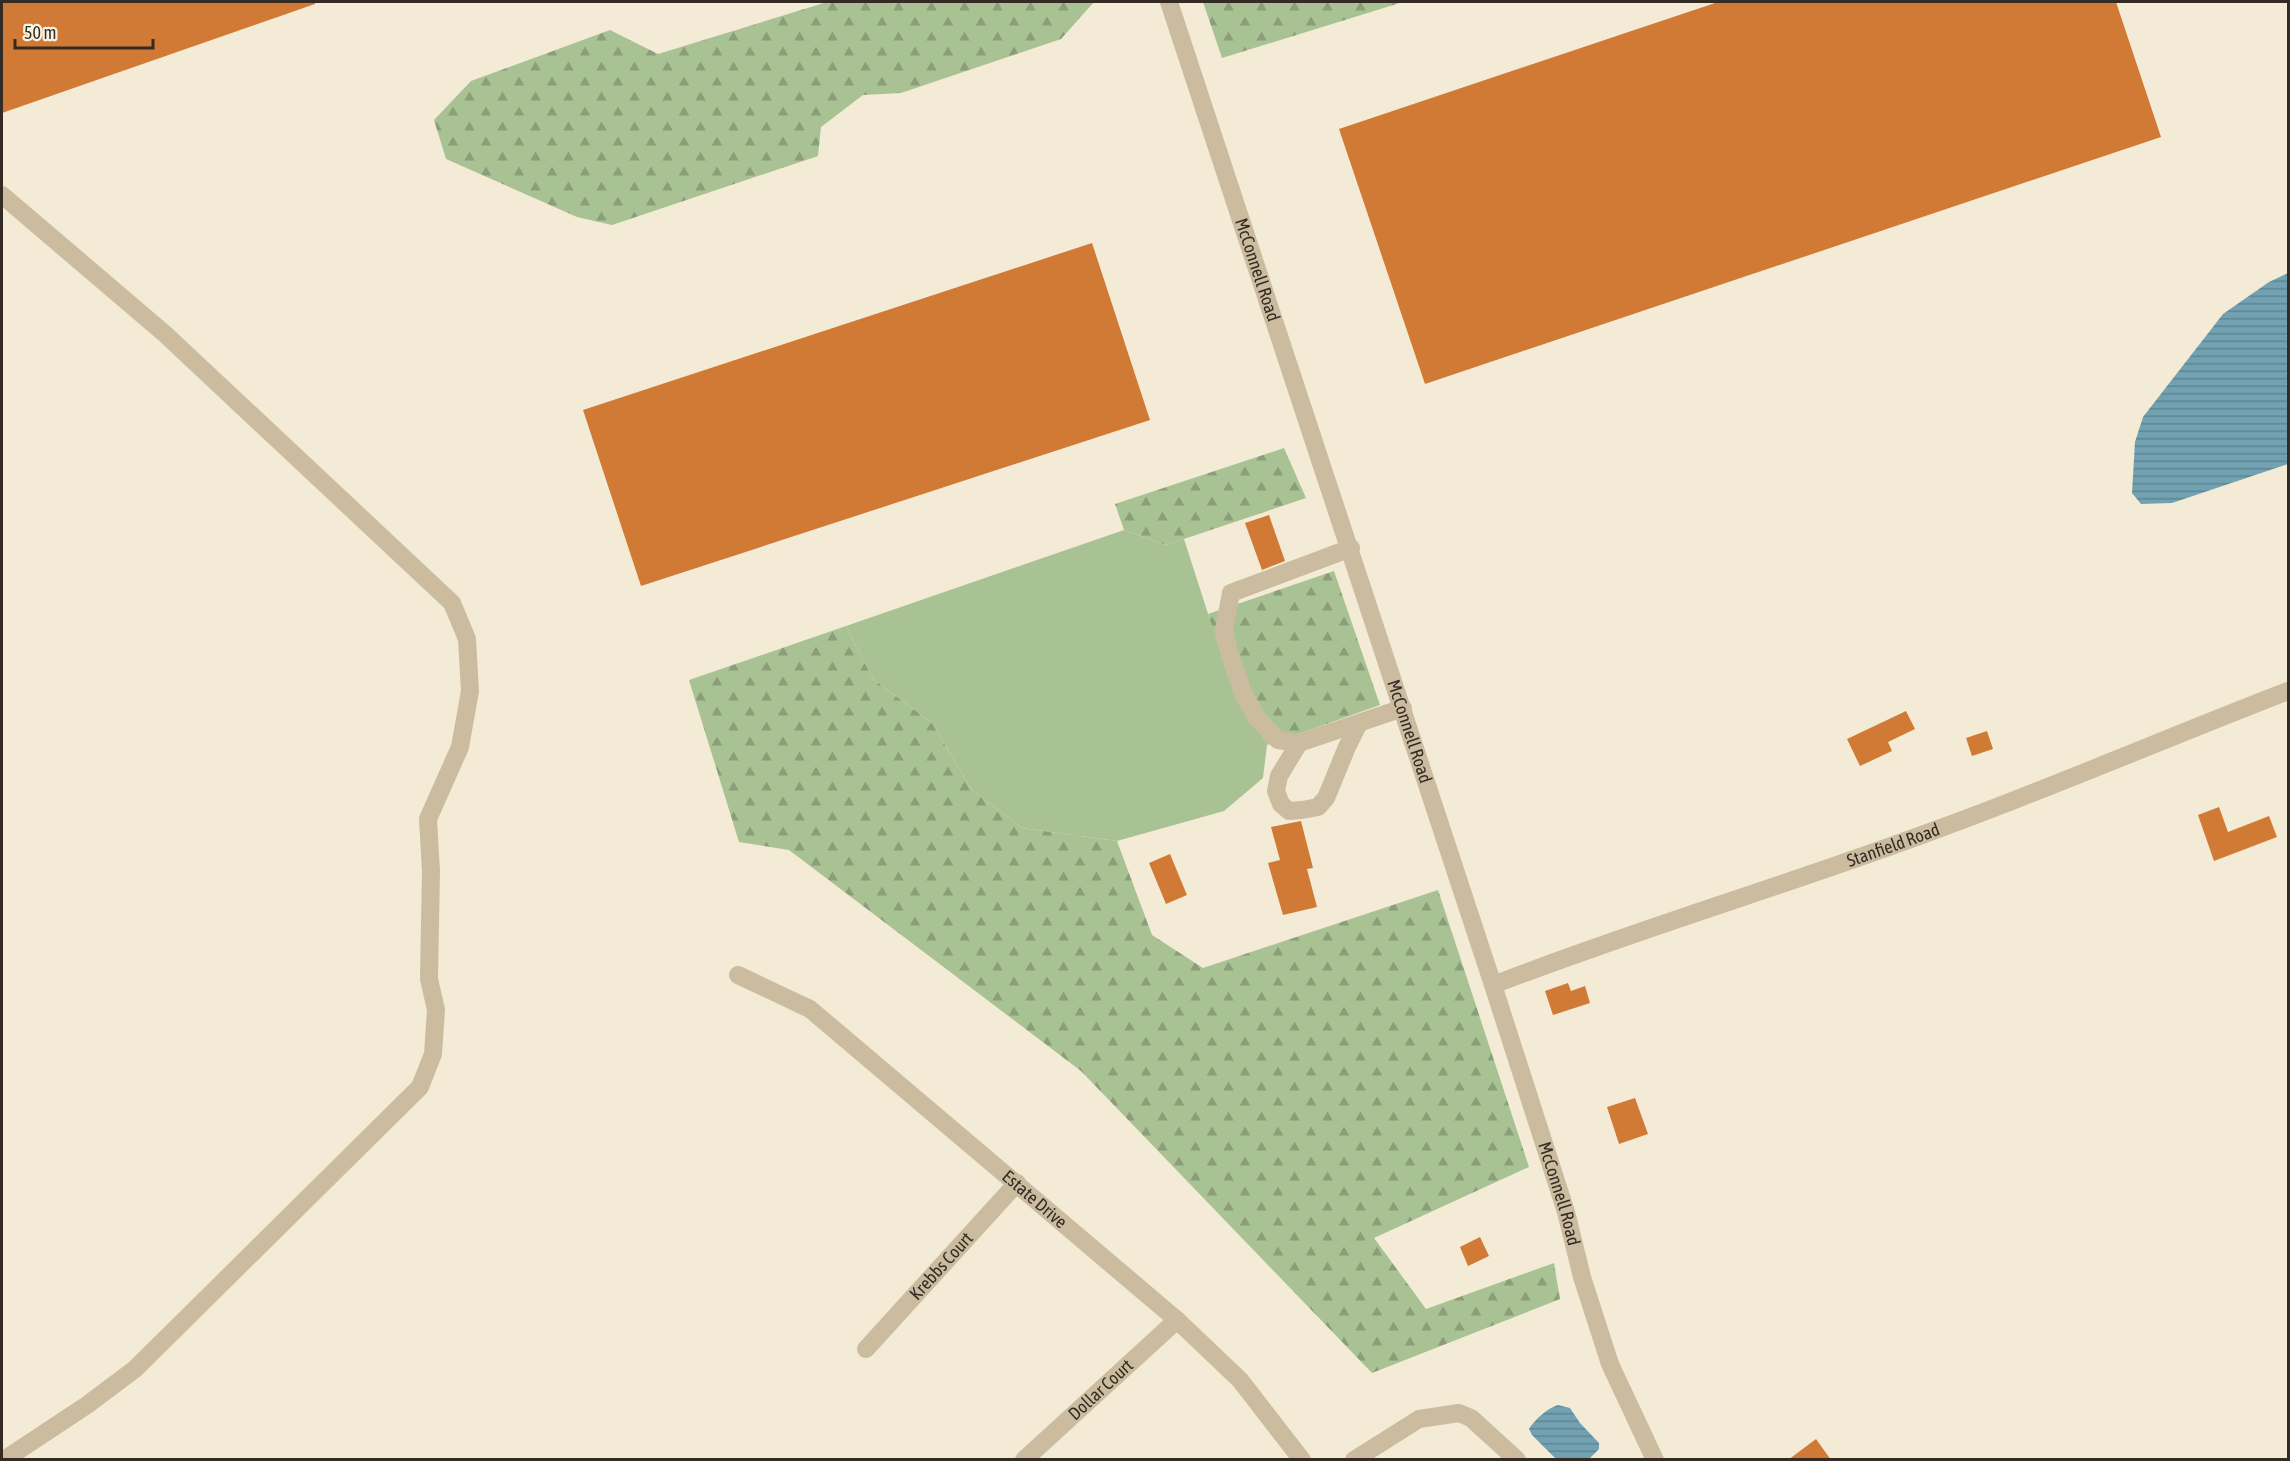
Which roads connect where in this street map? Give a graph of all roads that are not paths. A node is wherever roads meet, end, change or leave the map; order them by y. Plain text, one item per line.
1 (1169, 2) edge
2 (2, 195) edge
3 (1351, 548) junction
4 (2289, 691) edge
5 (1403, 708) junction
6 (1359, 723) junction
7 (1299, 743) junction
8 (738, 975) dead end
9 (1493, 985) junction
10 (1017, 1183) junction
11 (1177, 1320) junction
12 (866, 1349) dead end
13 (4, 1460) edge
14 (1024, 1460) edge
15 (1302, 1460) edge
16 (1354, 1460) edge
17 (1517, 1460) edge
18 (1655, 1460) edge

1 - 3 street, McConnell Road
2 - 13 street
3 - 5 street, McConnell Road
3 - 7 street
4 - 9 street, Stanfield Road
5 - 6 street
5 - 9 street, McConnell Road
6 - 7 street
6 - 7 street
8 - 10 street, Estate Drive
9 - 18 street, McConnell Road
10 - 11 street, Estate Drive
10 - 12 street, Krebbs Court
11 - 14 street, Dollar Court
11 - 15 street, Estate Drive
16 - 17 street

